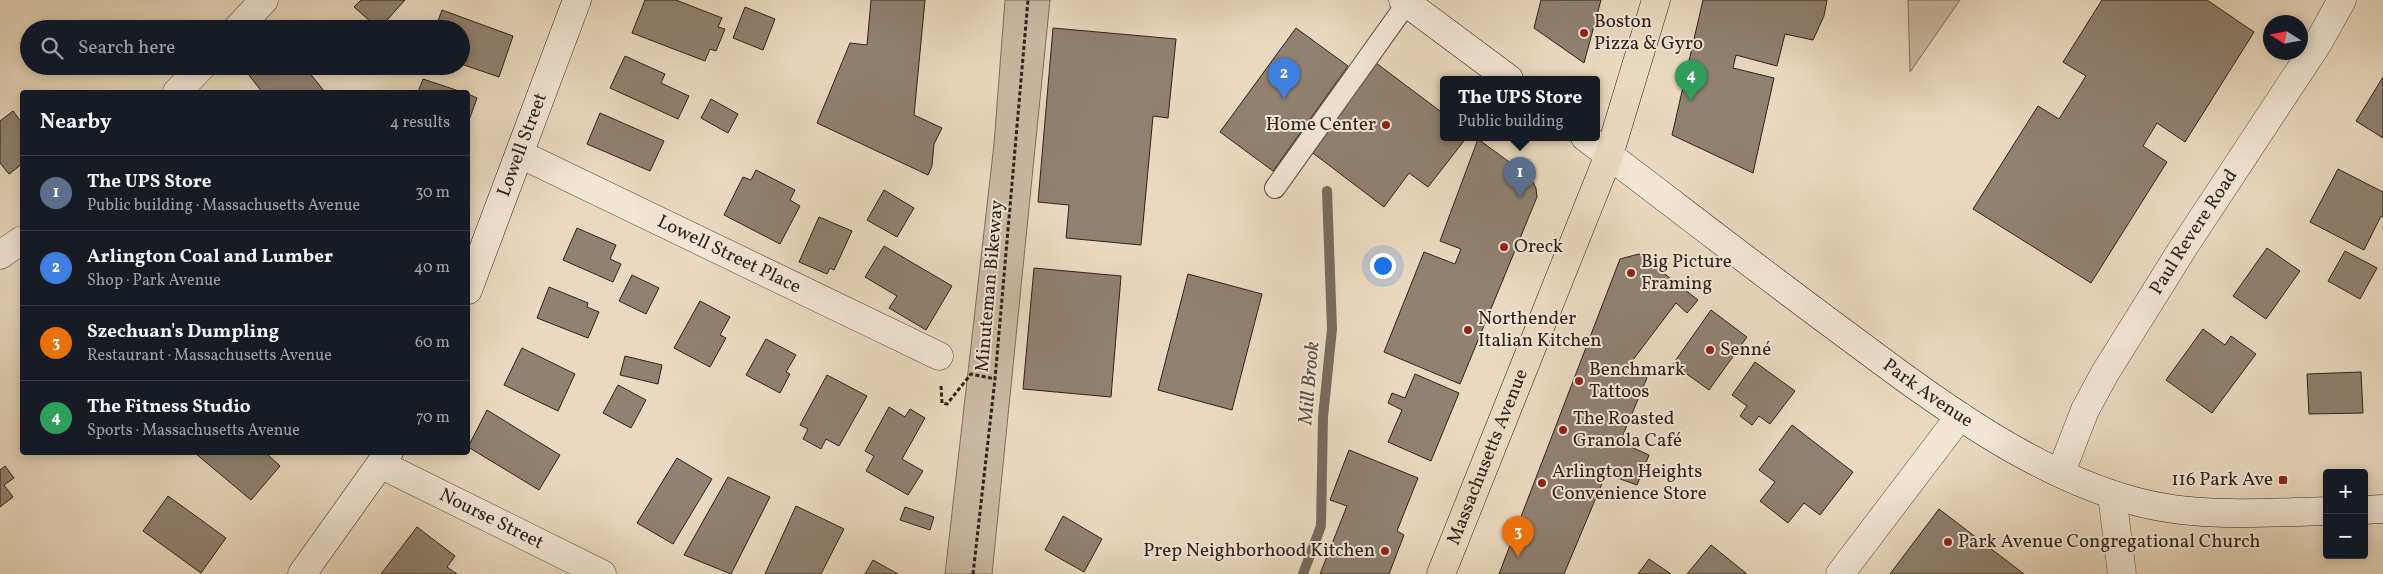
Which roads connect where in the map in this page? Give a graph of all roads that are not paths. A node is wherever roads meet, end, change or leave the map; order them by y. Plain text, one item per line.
1 (264, 0) edge
2 (578, 0) edge
3 (1656, 0) edge
4 (2342, 0) edge
5 (1405, 1) edge
6 (245, 20) edge
7 (193, 75) edge
8 (1505, 76) edge
9 (179, 90) edge
10 (1590, 141) edge
11 (520, 154) junction
12 (1609, 155) junction
13 (1275, 188) dead end
14 (20, 241) edge
15 (0, 255) edge
16 (470, 285) edge
17 (939, 356) dead end
18 (1960, 416) junction
19 (386, 458) edge
20 (2061, 472) junction
21 (2112, 495) junction
22 (2383, 509) edge
23 (2368, 510) edge
24 (2323, 511) edge
25 (302, 574) edge
26 (602, 574) edge
27 (1441, 574) edge
28 (1840, 574) edge
29 (2122, 574) edge

1 - 6 street
2 - 11 street, Lowell Street
3 - 12 main road, Massachusetts Avenue
4 - 20 street, Paul Revere Road
5 - 8 street
5 - 13 lane
7 - 9 street
10 - 12 street, Park Avenue
11 - 16 street, Lowell Street
11 - 17 street, Lowell Street Place
12 - 18 street, Park Avenue
12 - 27 main road, Massachusetts Avenue
14 - 15 street
18 - 20 street, Park Avenue
18 - 28 street
19 - 25 street
19 - 26 street, Nourse Street
20 - 21 street, Park Avenue
21 - 24 street, Park Avenue
21 - 29 street
22 - 23 street

